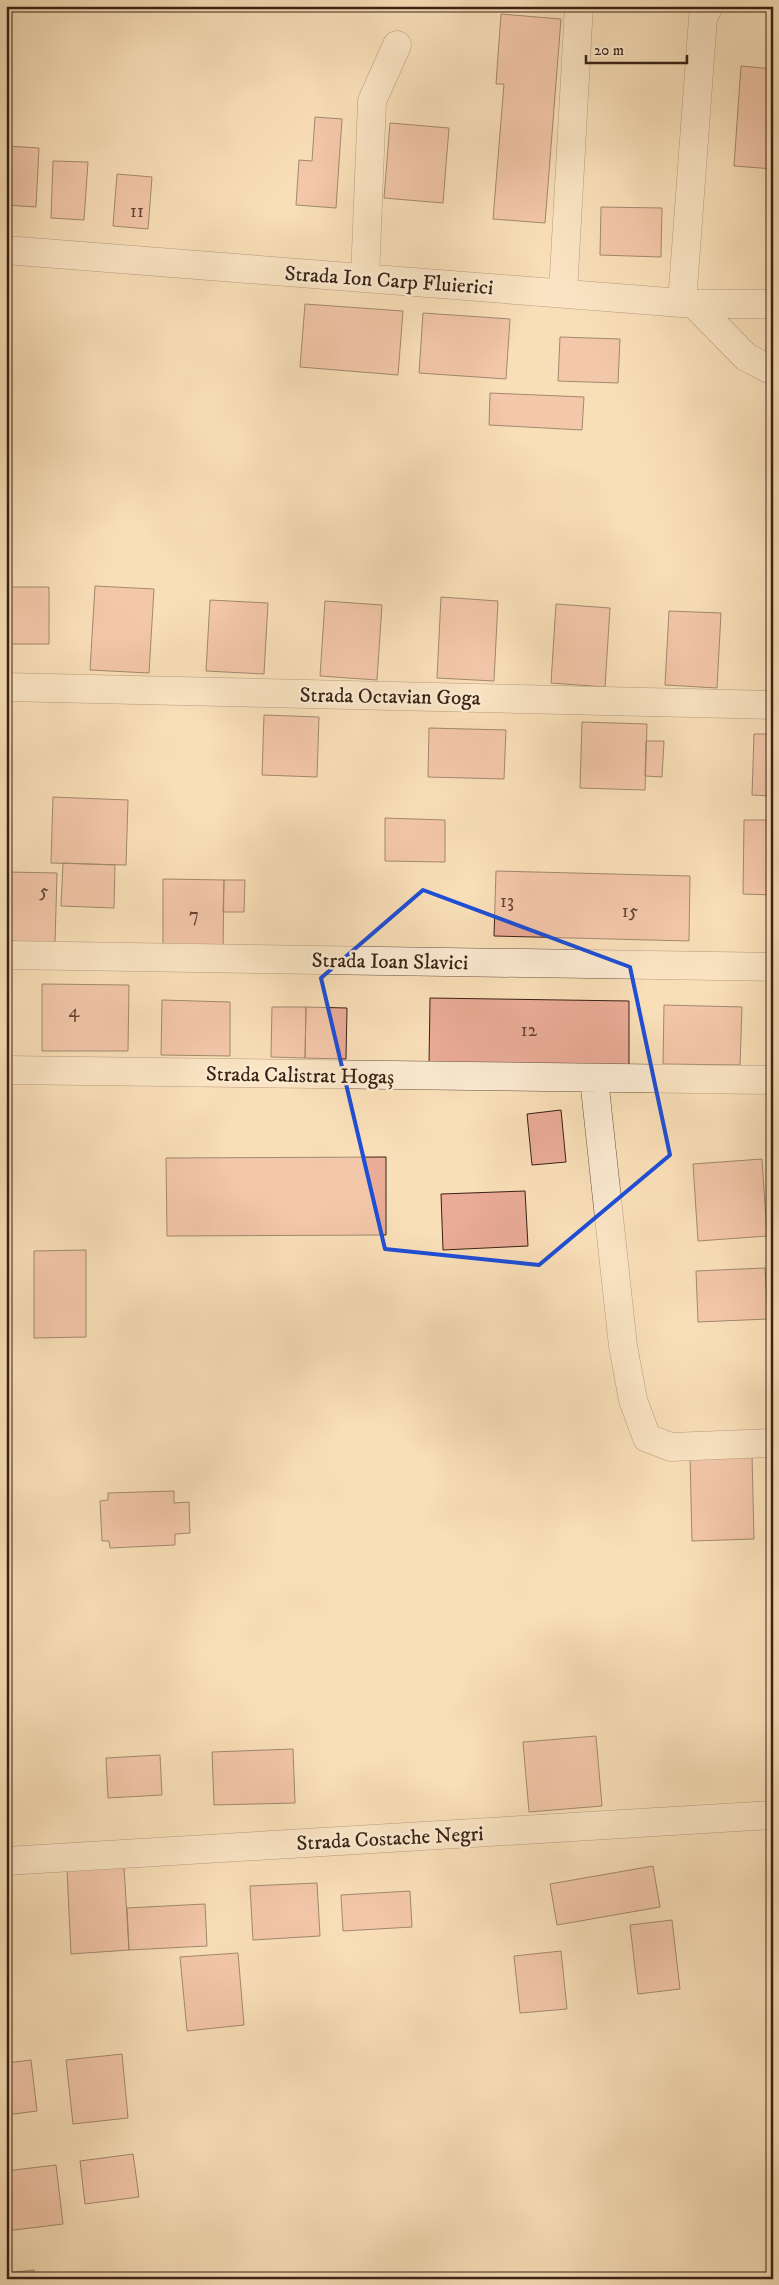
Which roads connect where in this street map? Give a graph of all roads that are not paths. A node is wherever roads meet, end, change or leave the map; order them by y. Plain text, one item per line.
1 (579, 6) edge
2 (709, 6) edge
3 (397, 45) dead end
4 (6, 250) edge
5 (365, 278) junction
6 (563, 293) junction
7 (688, 304) junction
8 (773, 304) edge
9 (773, 371) edge
10 (6, 688) edge
11 (773, 705) edge
12 (6, 955) edge
13 (773, 967) edge
14 (6, 1070) edge
15 (594, 1079) junction
16 (773, 1080) edge
17 (773, 1443) edge
18 (773, 1816) edge
19 (6, 1861) edge

1 - 6 street
2 - 7 street
3 - 5 street
4 - 5 street, Strada Ion Carp Fluierici
5 - 6 street, Strada Ion Carp Fluierici
6 - 7 street, Strada Ion Carp Fluierici
7 - 8 street, Strada Ion Carp Fluierici
7 - 9 street
10 - 11 street, Strada Octavian Goga
12 - 13 street, Strada Ioan Slavici
14 - 15 street, Strada Calistrat Hogaș
15 - 16 street, Strada Calistrat Hogaș
15 - 17 street
18 - 19 street, Strada Costache Negri

